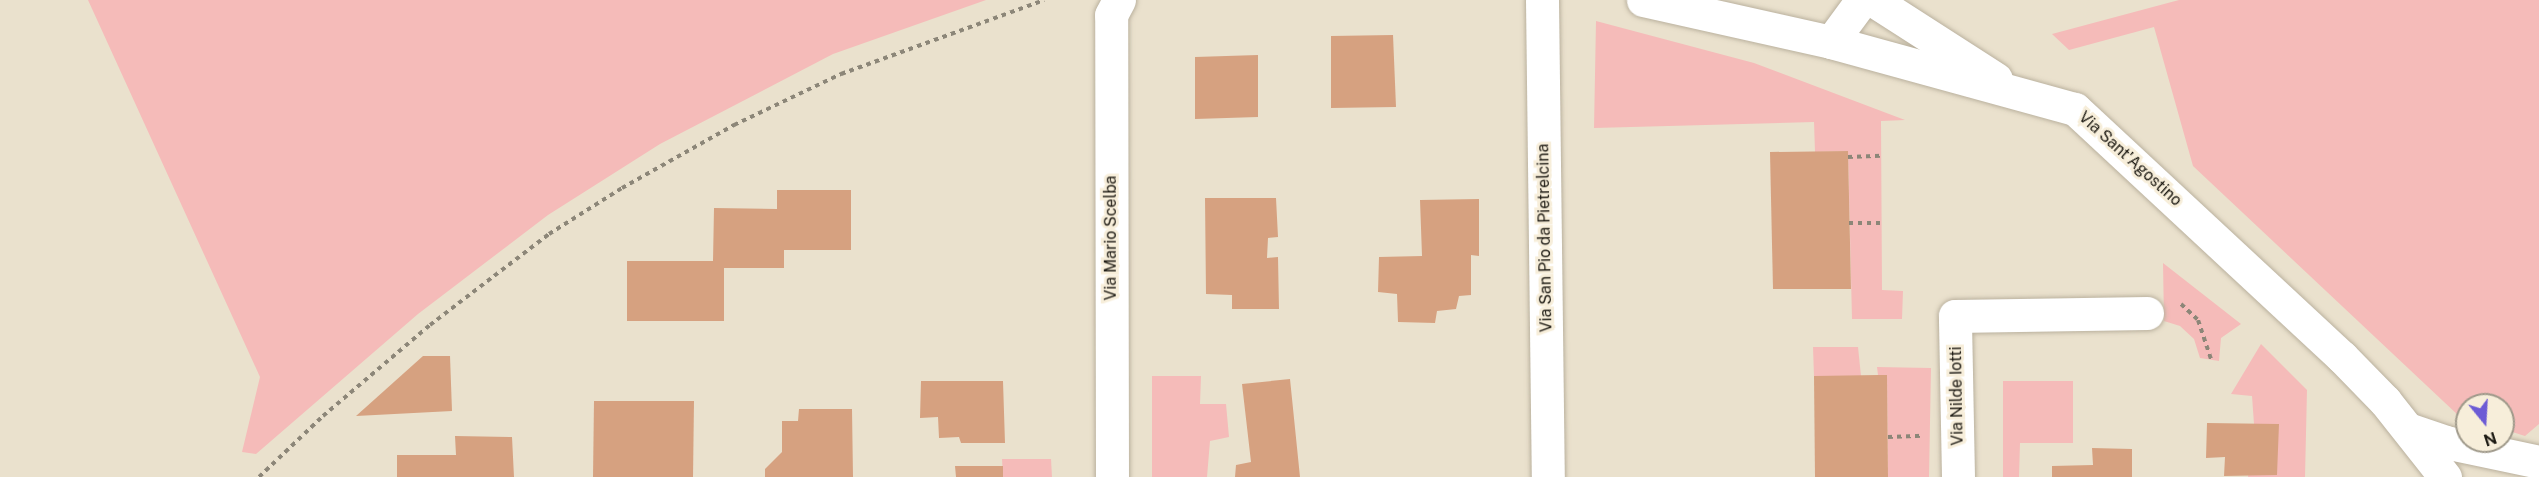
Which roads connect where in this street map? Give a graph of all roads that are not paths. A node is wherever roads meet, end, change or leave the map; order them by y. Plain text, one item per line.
1 (1119, 0) edge
2 (1542, 0) edge
3 (1643, 0) edge
4 (1862, 0) edge
5 (1873, 0) edge
6 (1831, 42) junction
7 (2013, 90) junction
8 (2160, 307) road end
9 (2408, 429) junction
10 (2539, 462) edge
11 (1112, 477) edge
12 (1548, 477) edge
13 (1958, 477) edge
14 (2445, 477) edge

1 - 11 street, Via Mario Scelba
2 - 12 street, Via San Pio da Pietrelcina
3 - 6 street, Via Sant'Agostino
4 - 6 street
5 - 7 street
6 - 7 street, Via Sant'Agostino
7 - 9 street, Via Sant'Agostino
8 - 13 street, Via Nilde Iotti
9 - 10 street
9 - 14 street, Via Sant'Agostino

